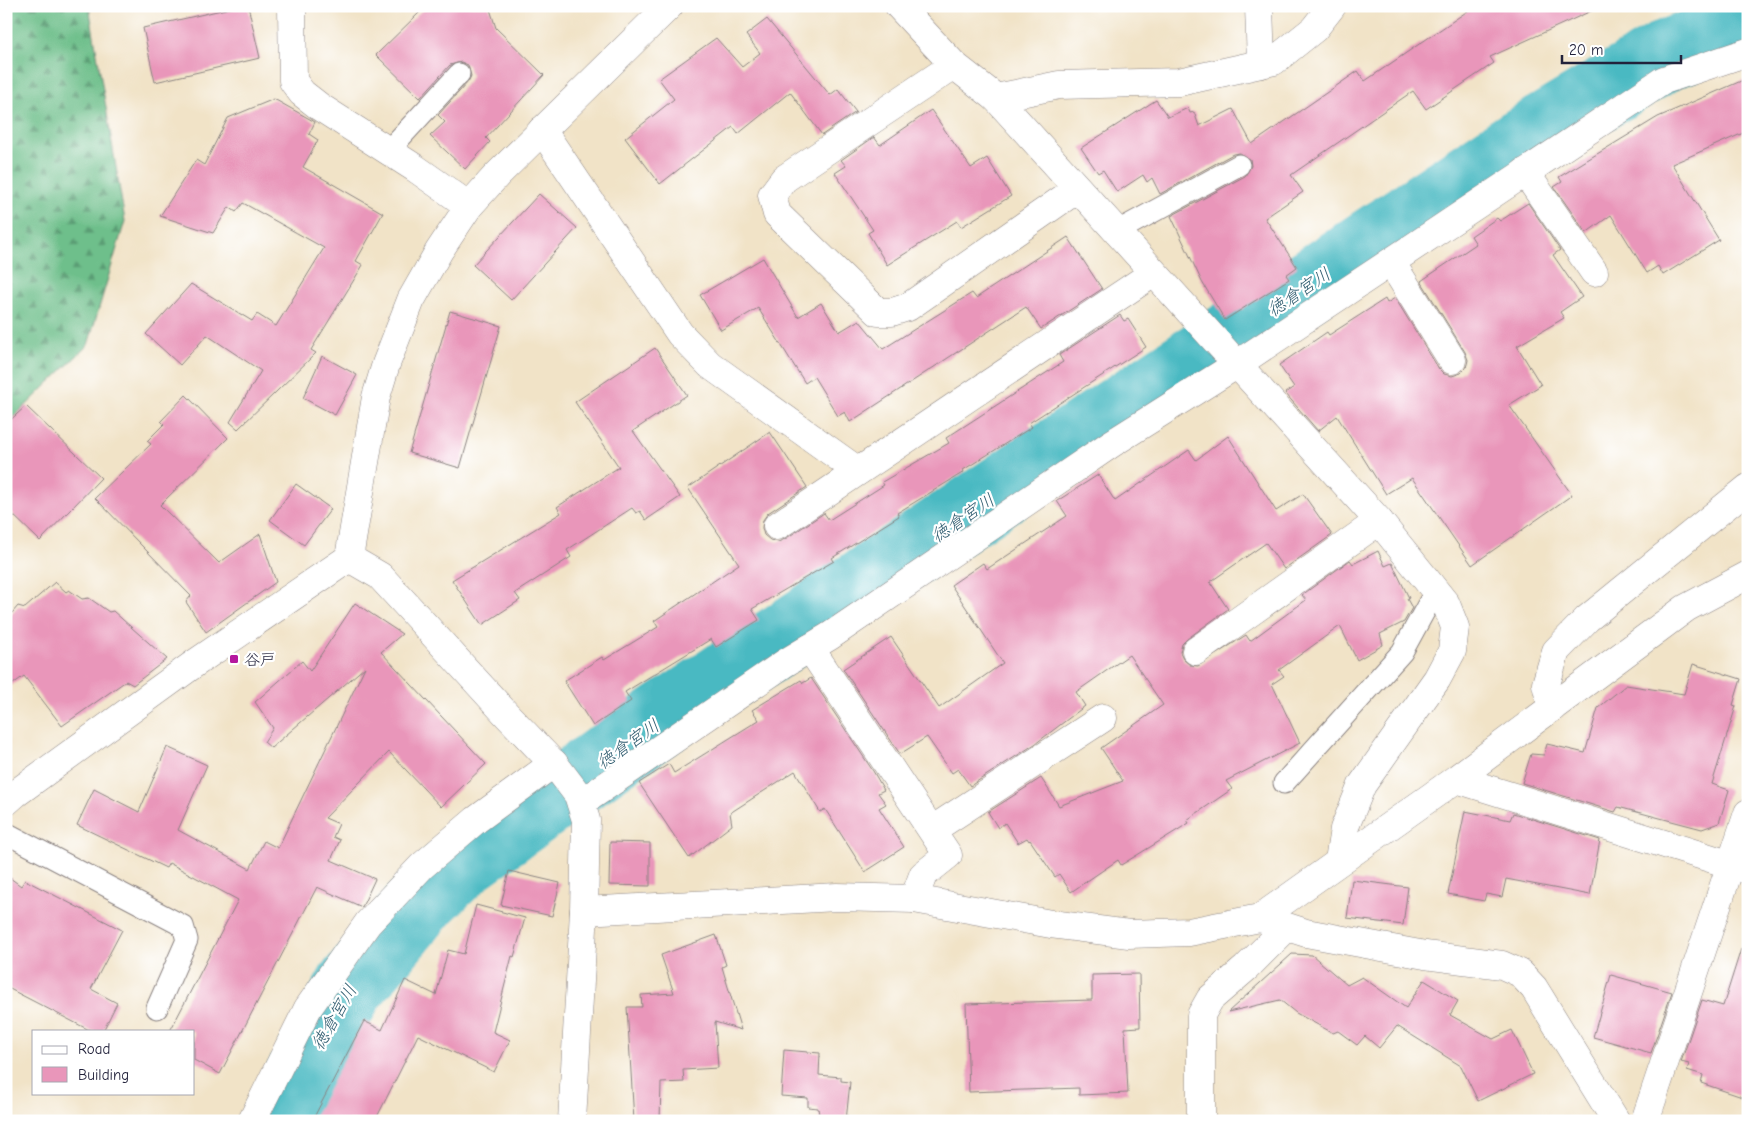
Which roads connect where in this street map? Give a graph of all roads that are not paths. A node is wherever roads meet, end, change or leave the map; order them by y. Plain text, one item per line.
1 (292, 6) edge
2 (669, 6) edge
3 (899, 6) edge
4 (1259, 6) edge
5 (1332, 6) edge
6 (1748, 52) edge
7 (1261, 64) junction
8 (954, 65) junction
9 (459, 74) dead end
10 (996, 98) junction
11 (542, 130) junction
12 (388, 151) junction
13 (1239, 165) dead end
14 (1526, 172) junction
15 (1077, 189) junction
16 (469, 206) junction
17 (1116, 232) junction
18 (1391, 262) junction
19 (1594, 272) dead end
20 (1152, 274) junction
21 (1452, 360) dead end
22 (1236, 365) junction
23 (858, 472) junction
24 (1748, 488) edge
25 (1379, 521) junction
26 (776, 526) dead end
27 (350, 558) junction
28 (1748, 576) edge
29 (1437, 592) junction
30 (810, 648) junction
31 (1196, 651) dead end
32 (1552, 708) junction
33 (1103, 718) dead end
34 (555, 764) junction
35 (1456, 779) junction
36 (1284, 783) dead end
37 (580, 799) junction
38 (6, 802) edge
39 (1748, 813) edge
40 (932, 830) junction
41 (6, 833) edge
42 (1339, 861) junction
43 (1740, 867) edge
44 (914, 899) junction
45 (584, 911) junction
46 (1260, 918) junction
47 (1286, 928) junction
48 (157, 1008) dead end
49 (252, 1121) edge
50 (572, 1121) edge
51 (1202, 1121) edge
52 (1616, 1121) edge
53 (1645, 1121) edge

1 - 12 street
2 - 11 street
3 - 8 street
4 - 7 street
5 - 7 street
6 - 14 street
7 - 10 street
8 - 10 street
8 - 15 street
9 - 12 lane
10 - 15 street
11 - 16 street
11 - 23 street
12 - 16 street
13 - 17 lane
14 - 18 street
14 - 19 street
15 - 17 street
16 - 27 street
17 - 20 street
18 - 21 street
18 - 22 street
20 - 22 street
20 - 23 street
22 - 25 street
22 - 30 street
23 - 26 street
24 - 32 street
25 - 29 street
25 - 31 street
27 - 34 street
27 - 38 street
28 - 32 street
29 - 36 lane
29 - 42 street
30 - 37 street
30 - 40 street
32 - 35 street
33 - 40 street
34 - 37 street
34 - 49 street
35 - 42 street
35 - 43 street
37 - 45 street
39 - 43 street
40 - 44 street
41 - 48 lane
42 - 46 street
43 - 53 street
44 - 45 street
44 - 46 street
45 - 50 street
46 - 47 street
47 - 51 street
47 - 52 street

